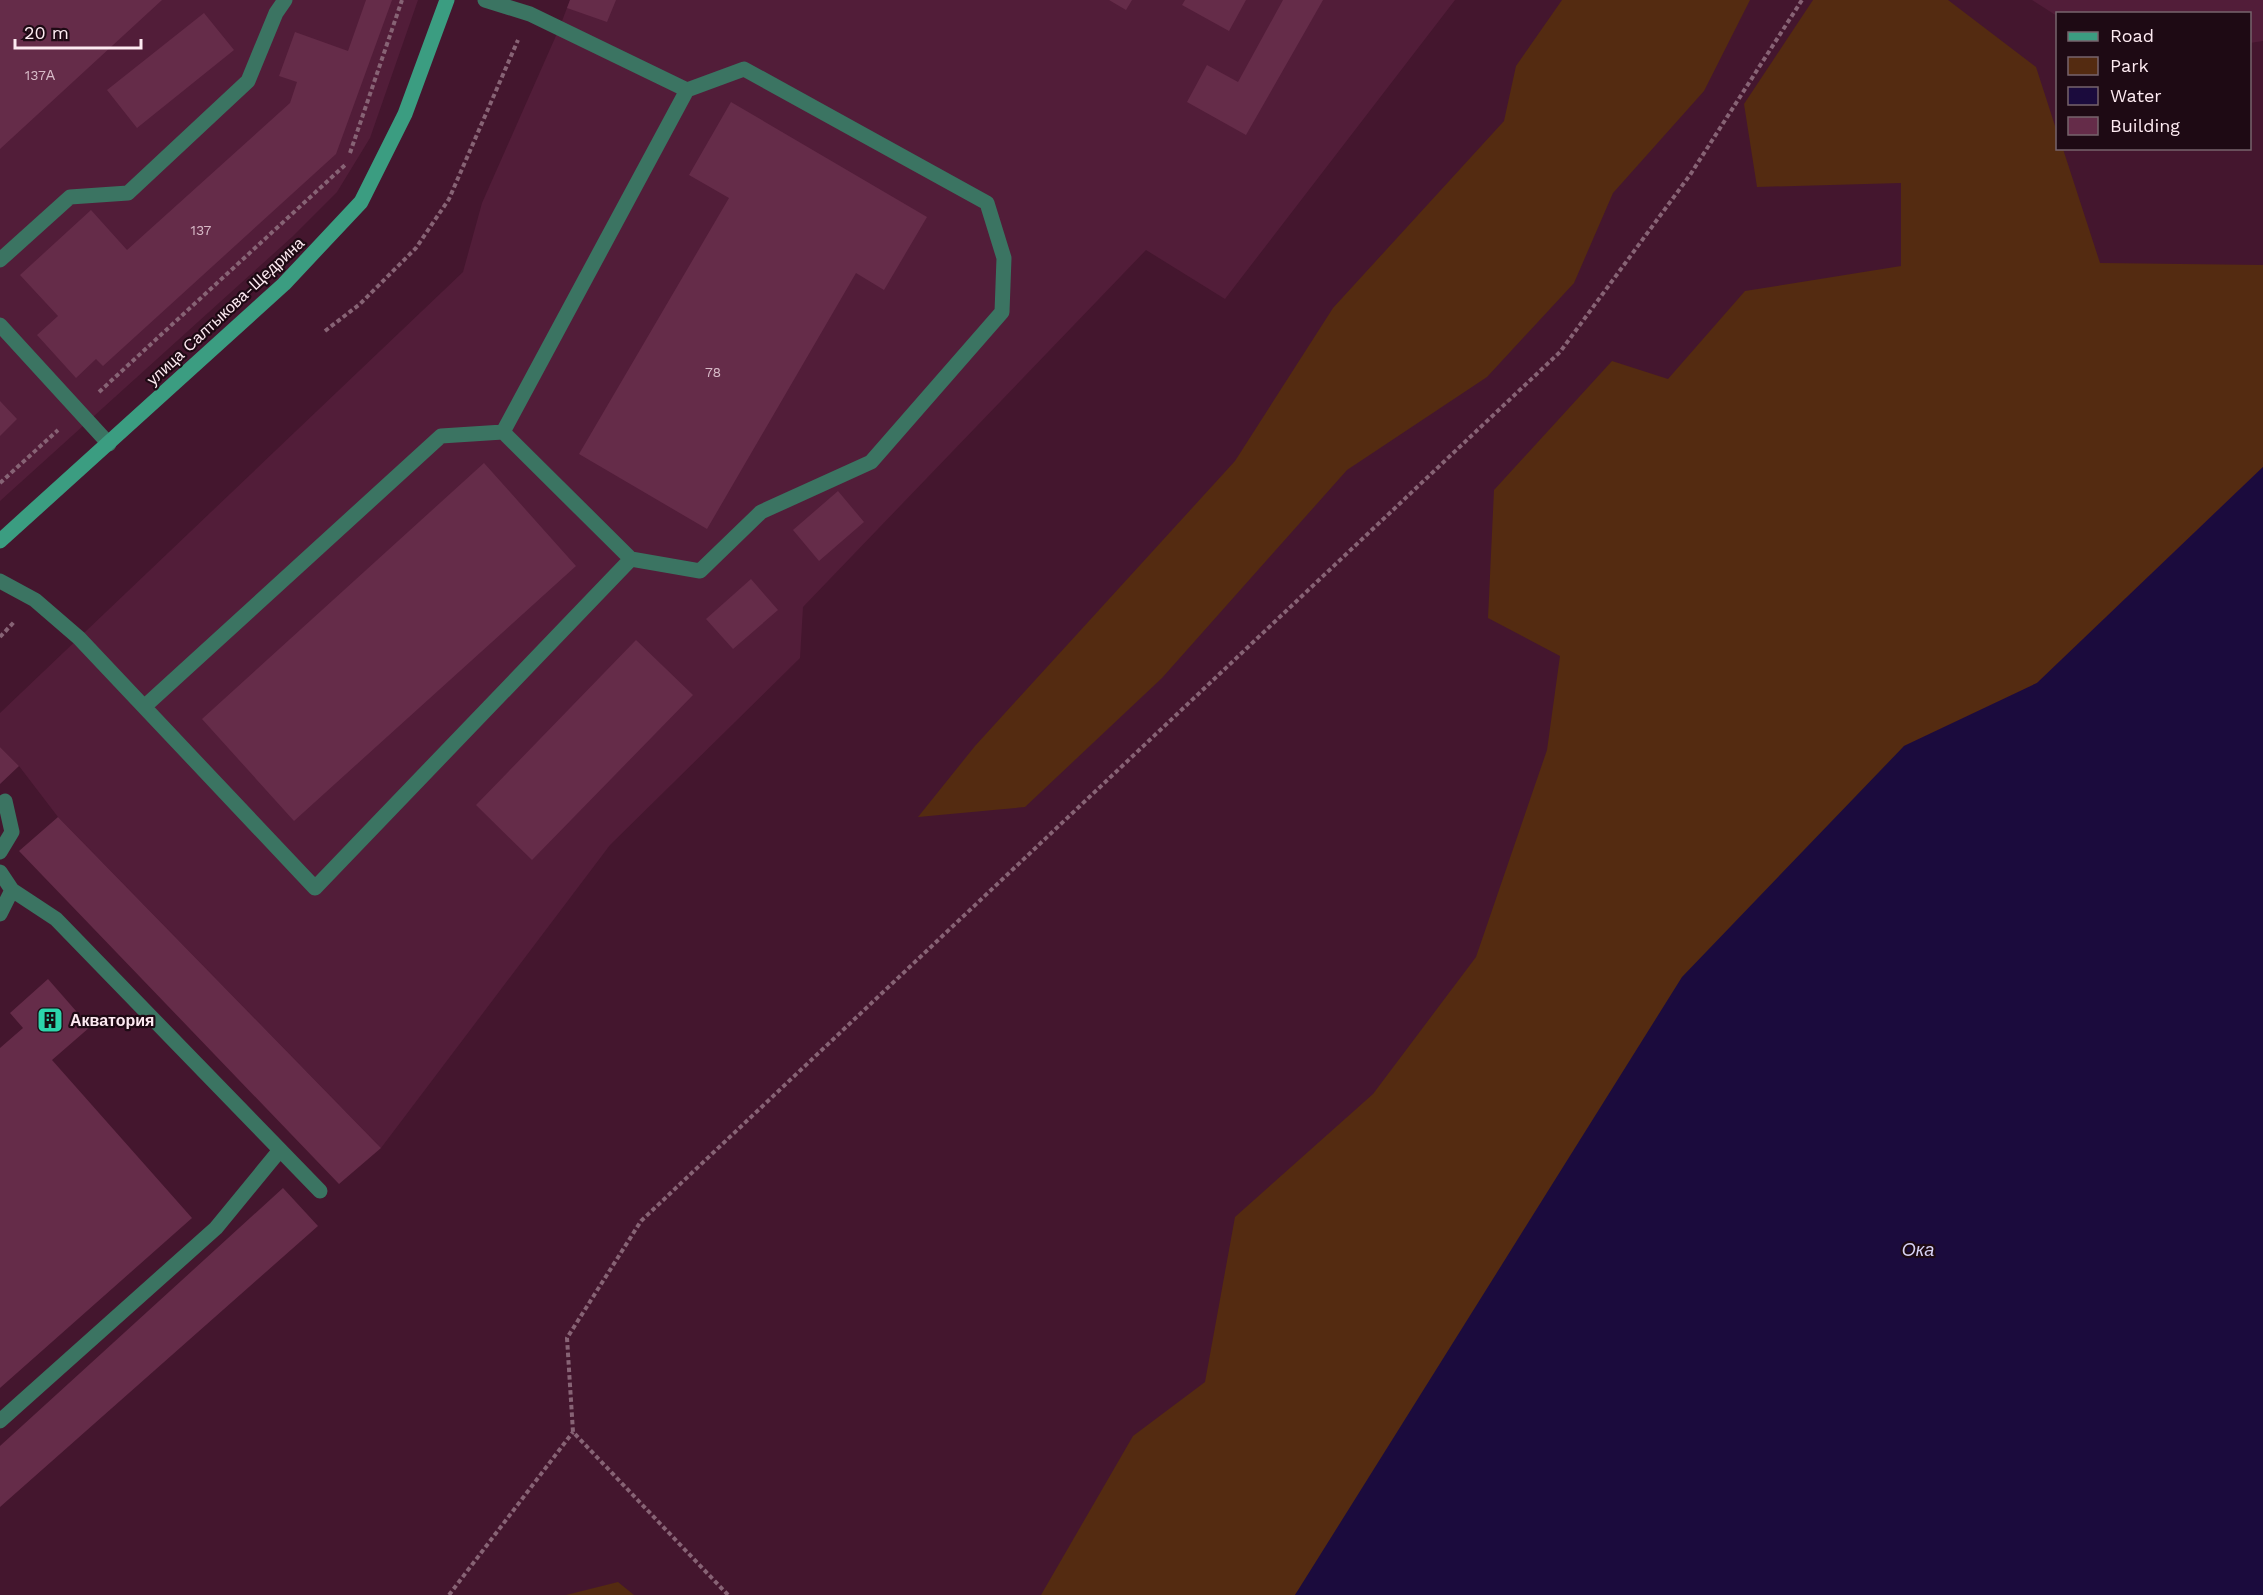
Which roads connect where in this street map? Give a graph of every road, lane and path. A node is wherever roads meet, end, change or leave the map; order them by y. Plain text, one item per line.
1 (285, 0) edge
2 (402, 0) edge
3 (447, 0) edge
4 (485, 0) edge
5 (1802, 0) edge
6 (530, 14) junction
7 (687, 90) junction
8 (0, 260) edge
9 (0, 325) edge
10 (325, 331) dead end
11 (79, 411) junction
12 (504, 432) junction
13 (109, 444) junction
14 (0, 483) edge
15 (0, 542) edge
16 (631, 559) junction
17 (0, 581) edge
18 (144, 707) junction
19 (5, 801) dead end
20 (0, 852) edge
21 (0, 872) edge
22 (12, 890) junction
23 (0, 914) edge
24 (280, 1150) junction
25 (320, 1191) dead end
26 (0, 1420) edge
27 (573, 1432) junction
28 (449, 1595) edge
29 (728, 1595) edge

1 - 8 lane
2 - 11 path
3 - 13 main road, улица Салтыкова-Щедрина
4 - 6 lane
5 - 27 path
6 - 7 lane
6 - 10 path
7 - 12 lane
7 - 16 lane
9 - 11 lane
11 - 13 lane
11 - 14 path
12 - 16 lane
12 - 18 lane
13 - 15 main road, улица Салтыкова-Щедрина
16 - 18 lane
17 - 18 lane
19 - 20 lane
21 - 22 lane
22 - 23 lane
22 - 24 lane
24 - 25 lane
24 - 26 lane
27 - 28 path
27 - 29 path

